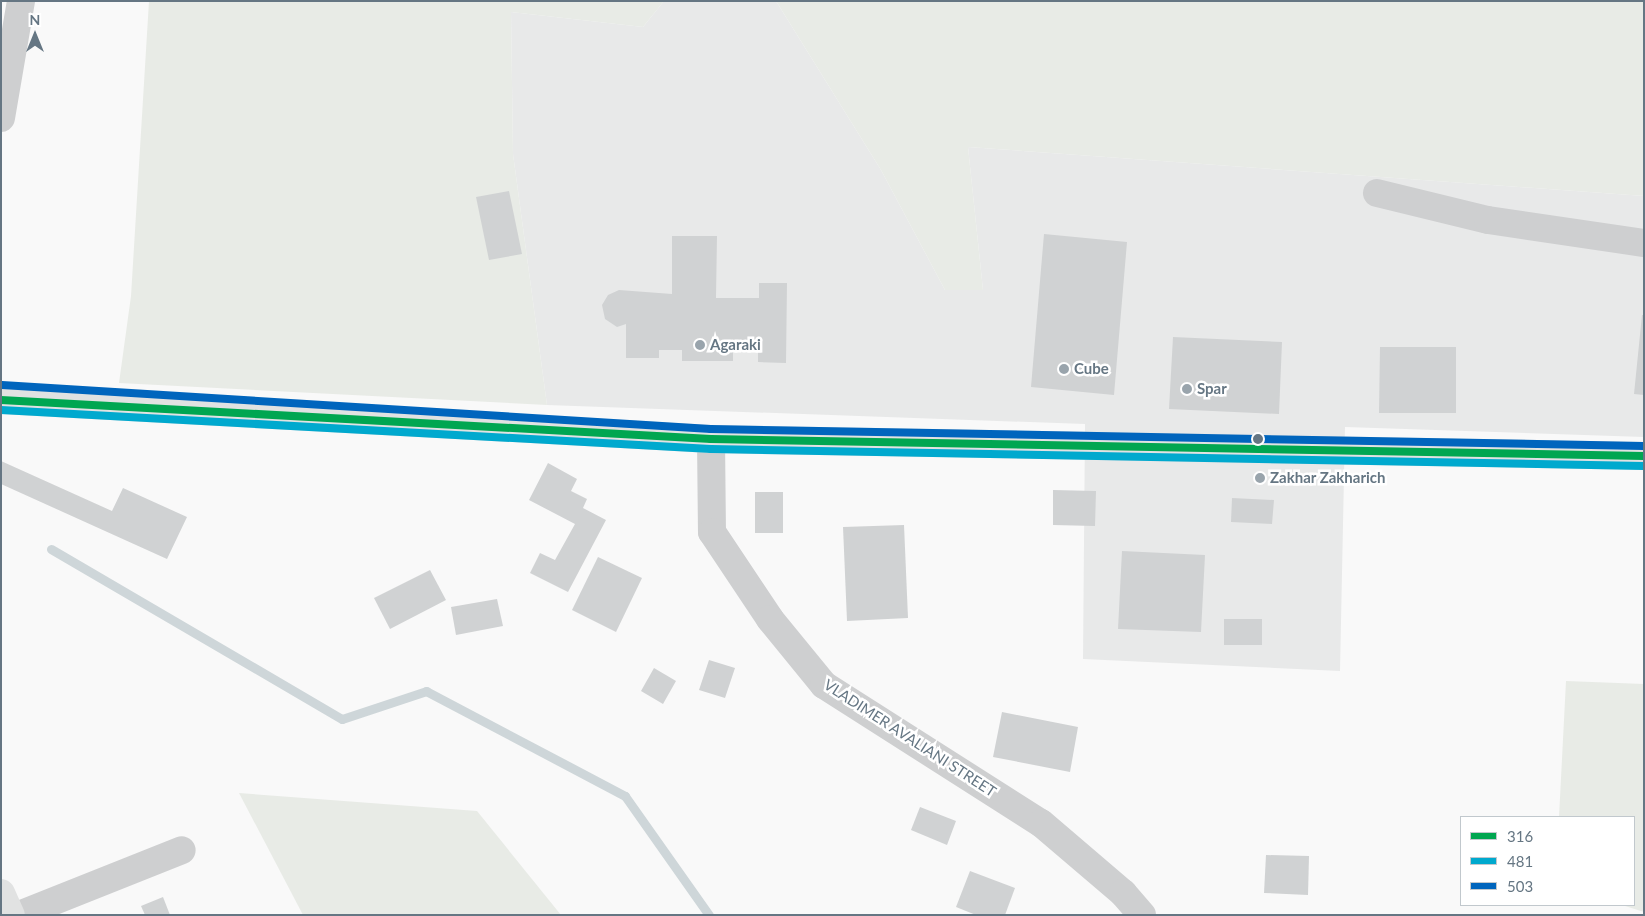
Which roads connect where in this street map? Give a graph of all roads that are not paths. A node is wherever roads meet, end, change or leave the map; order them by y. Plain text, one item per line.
1 (21, 1) edge
2 (1, 118) edge
3 (1376, 193) dead end
4 (1644, 243) edge
5 (5, 398) edge
6 (710, 439) junction
7 (1644, 456) edge
8 (182, 850) dead end
9 (1, 893) edge
10 (11, 915) edge
11 (19, 915) edge
12 (1142, 915) edge

1 - 2 street
3 - 4 street
5 - 6 main road
6 - 7 main road
6 - 12 street, VLADIMER AVALIANI STREET
8 - 11 street
9 - 10 main road

